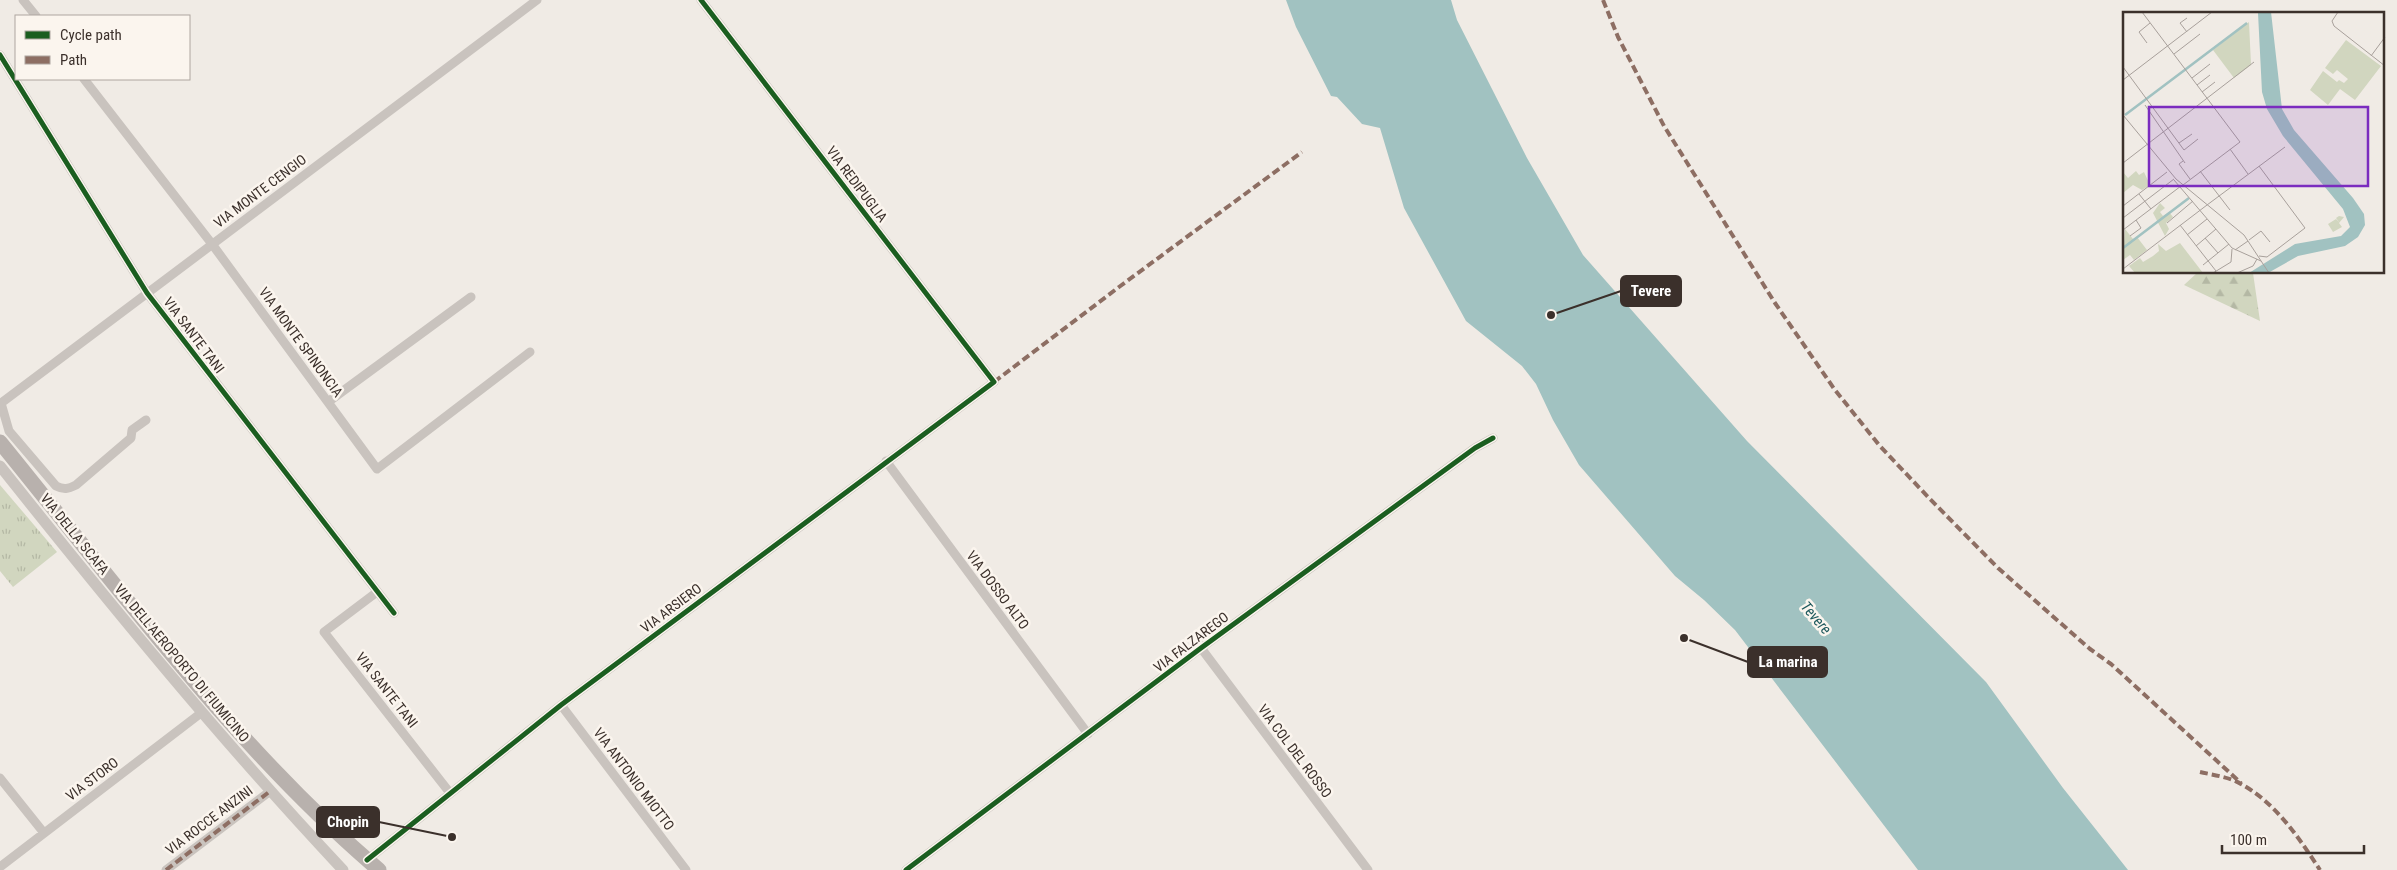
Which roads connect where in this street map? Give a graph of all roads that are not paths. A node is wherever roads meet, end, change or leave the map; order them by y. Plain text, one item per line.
1 (23, 0) edge
2 (537, 0) edge
3 (701, 0) edge
4 (35, 15) edge
5 (0, 55) edge
6 (15, 79) edge
7 (15, 80) edge
8 (85, 80) edge
9 (212, 244) junction
10 (147, 293) junction
11 (471, 297) dead end
12 (530, 352) dead end
13 (994, 382) joint
14 (328, 402) junction
15 (0, 404) edge
16 (146, 420) dead end
17 (1493, 438) dead end
18 (0, 442) edge
19 (886, 461) junction
20 (0, 466) edge
21 (0, 475) edge
22 (17, 487) junction
23 (377, 592) junction
24 (394, 613) dead end
25 (1201, 648) junction
26 (560, 705) junction
27 (202, 713) junction
28 (1088, 734) junction
29 (0, 778) edge
30 (269, 792) junction
31 (450, 793) junction
32 (44, 833) junction
33 (367, 860) junction
34 (0, 867) edge
35 (166, 870) edge
36 (343, 870) edge
37 (379, 870) edge
38 (686, 870) edge
39 (906, 870) edge
40 (1368, 870) edge

1 - 4 street
2 - 9 street, VIA MONTE CENGIO
3 - 13 street, VIA REDIPUGLIA
5 - 6 street, VIA SANTE TANI
7 - 10 street, VIA SANTE TANI
8 - 9 street, VIA MONTE SPINONCIA
9 - 10 street, VIA MONTE CENGIO
9 - 14 street, VIA MONTE SPINONCIA
10 - 15 street, VIA MONTE CENGIO
10 - 23 street, VIA SANTE TANI
11 - 14 street
12 - 14 street, VIA MONTE SPINONCIA
13 - 19 street, VIA ARSIERO
15 - 16 street
17 - 25 street, VIA FALZAREGO
18 - 33 main road, VIA DELL'AEROPORTO DI FIUMICINO
19 - 26 street, VIA ARSIERO
19 - 28 street, VIA DOSSO ALTO
20 - 22 street, VIA DELLA SCAFA
21 - 22 street
22 - 27 street, VIA DELLA SCAFA
23 - 24 street, VIA SANTE TANI
23 - 31 street, VIA SANTE TANI
25 - 28 street, VIA FALZAREGO
25 - 40 street, VIA COL DEL ROSSO
26 - 31 street, VIA ARSIERO
26 - 38 street, VIA ANTONIO MIOTTO
27 - 30 street, VIA DELLA SCAFA
27 - 32 street, VIA STORO
28 - 39 street, VIA FALZAREGO
29 - 32 street
30 - 35 street, VIA ROCCE ANZINI
30 - 36 street, VIA DELLA SCAFA
31 - 33 street, VIA ARSIERO
32 - 34 street, VIA STORO
33 - 37 main road, VIA DELL'AEROPORTO DI FIUMICINO

